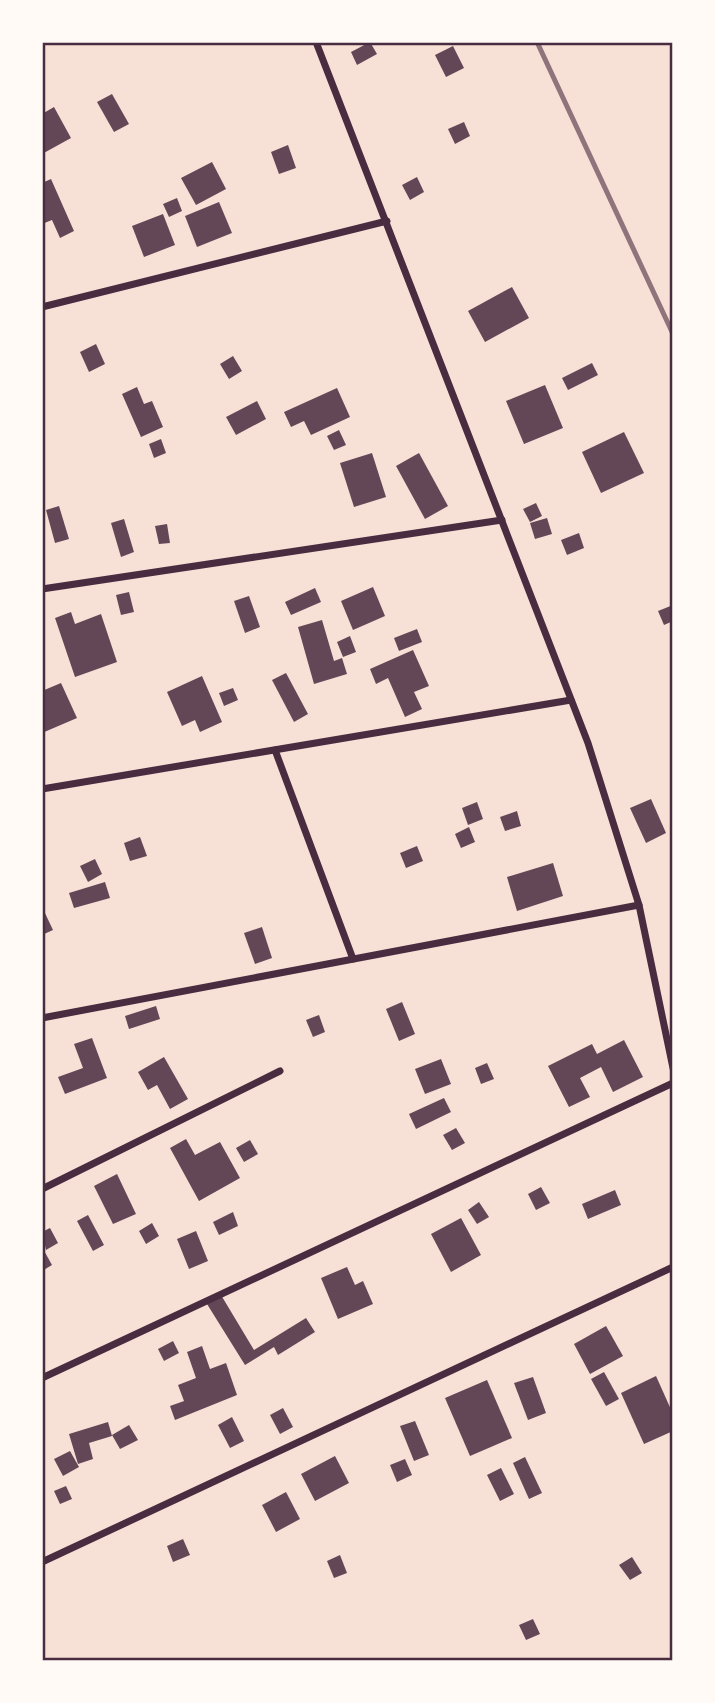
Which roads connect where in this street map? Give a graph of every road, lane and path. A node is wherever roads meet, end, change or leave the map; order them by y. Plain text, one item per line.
1 (316, 42) edge
2 (387, 220) junction
3 (42, 307) edge
4 (502, 520) junction
5 (42, 589) edge
6 (572, 700) junction
7 (275, 750) junction
8 (42, 789) edge
9 (639, 905) junction
10 (353, 959) junction
11 (42, 1018) edge
12 (673, 1068) edge
13 (280, 1071) dead end
14 (673, 1083) edge
15 (42, 1189) edge
16 (673, 1267) edge
17 (42, 1378) edge
18 (42, 1562) edge

1 - 2 street
2 - 3 street
2 - 4 street
4 - 5 street
4 - 6 street
6 - 7 street
6 - 9 street
7 - 8 street
7 - 10 street
9 - 10 street
9 - 12 street
10 - 11 street
13 - 15 street
14 - 17 street
16 - 18 street

